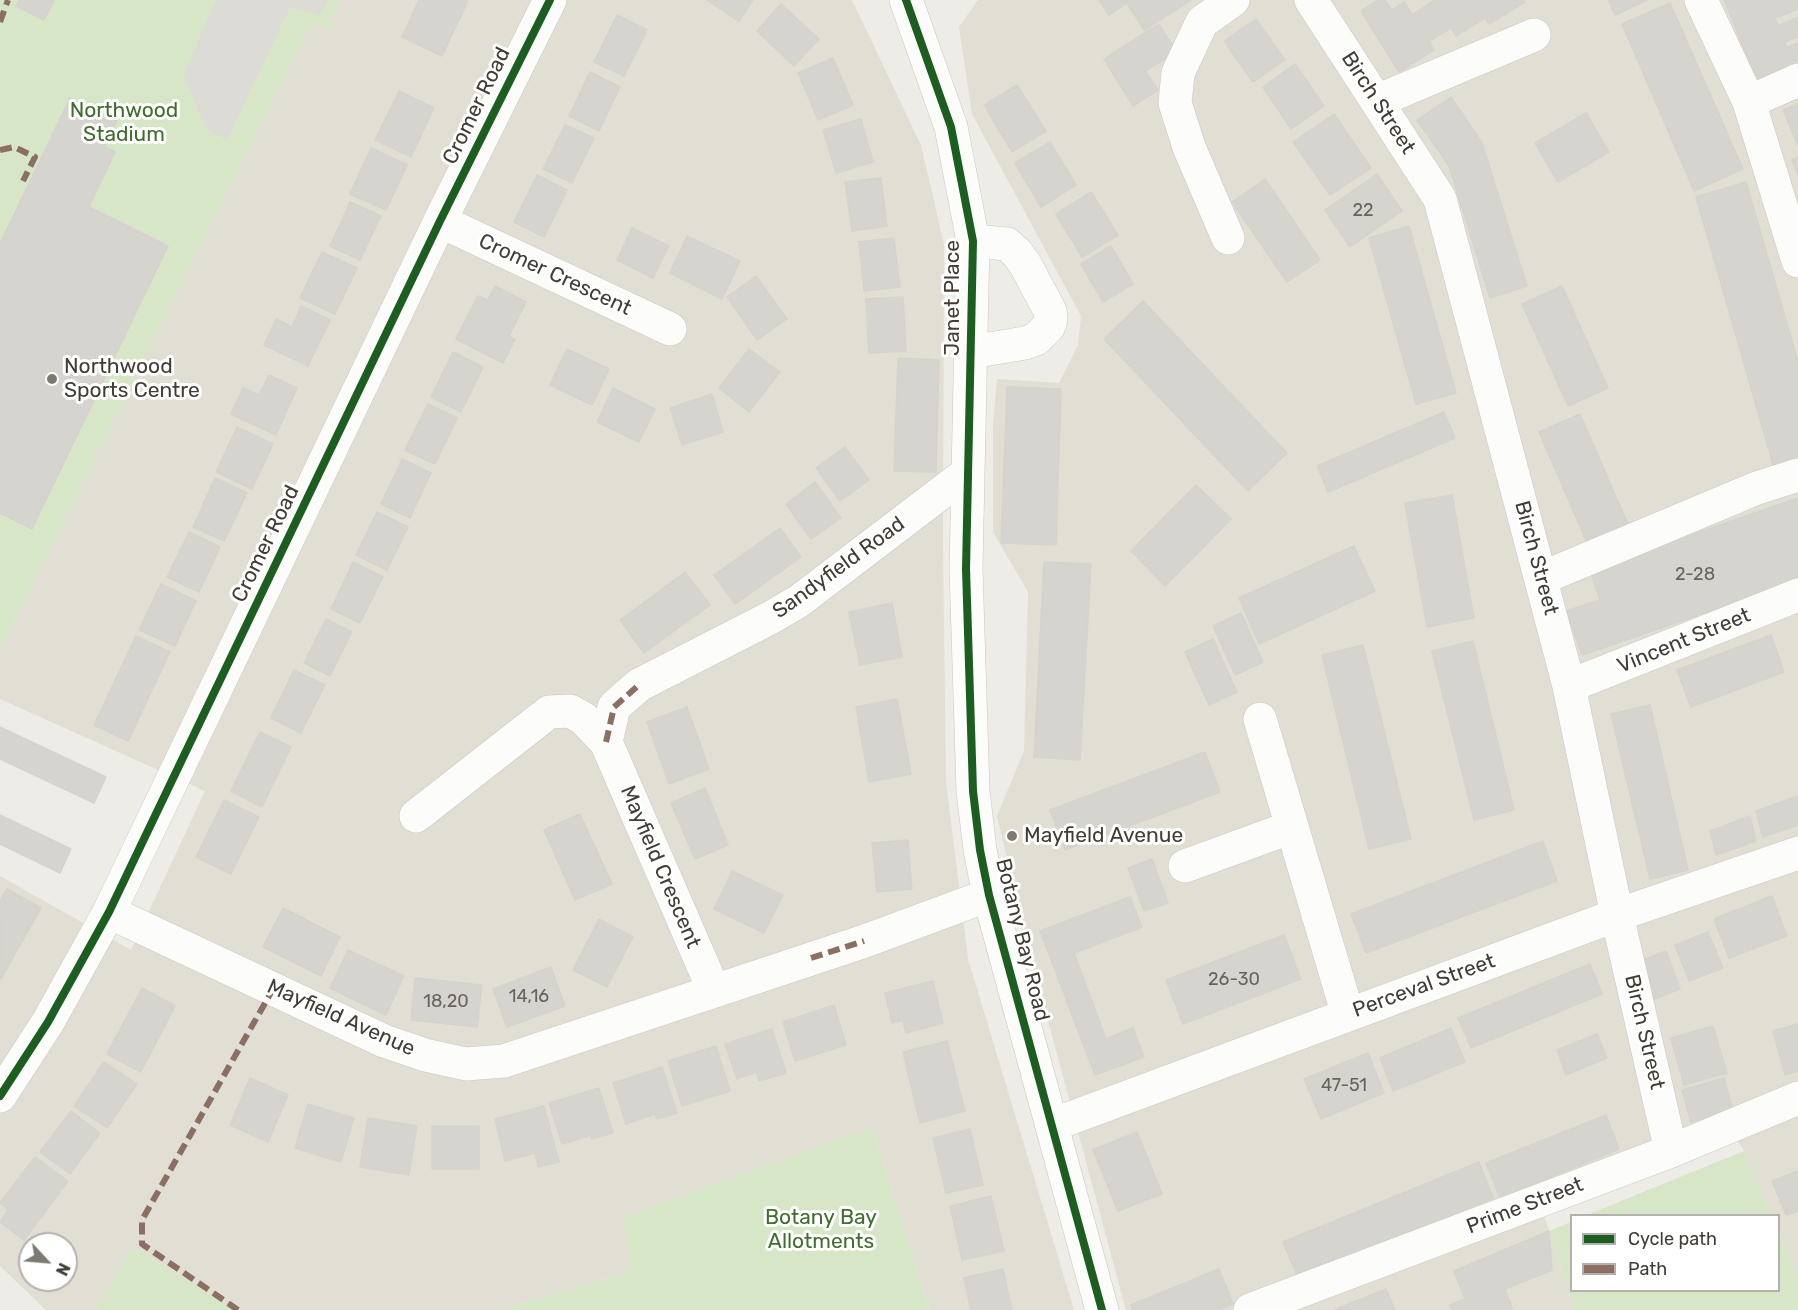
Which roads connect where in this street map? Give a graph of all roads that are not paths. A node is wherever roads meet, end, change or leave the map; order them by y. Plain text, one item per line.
1 (550, 0) edge
2 (906, 0) edge
3 (1233, 0) edge
4 (1311, 0) edge
5 (1701, 0) edge
6 (1534, 35) dead end
7 (1798, 80) edge
8 (1377, 101) junction
9 (1749, 102) junction
10 (440, 221) junction
11 (1228, 238) dead end
12 (973, 241) junction
13 (1798, 261) edge
14 (670, 329) dead end
15 (971, 352) junction
16 (967, 473) junction
17 (1798, 475) edge
18 (966, 569) joint
19 (1542, 578) junction
20 (1798, 595) edge
21 (1569, 686) junction
22 (1260, 719) dead end
23 (606, 742) junction
24 (416, 816) dead end
25 (1292, 828) junction
26 (1798, 853) edge
27 (1185, 866) dead end
28 (990, 895) junction
29 (109, 912) junction
30 (1617, 915) junction
31 (714, 991) junction
32 (1348, 1015) junction
33 (0, 1096) edge
34 (1798, 1098) edge
35 (1052, 1125) junction
36 (1671, 1151) junction
37 (1102, 1310) edge
38 (1250, 1310) edge

1 - 10 street, Cromer Road
2 - 12 street, Janet Place
3 - 11 street
4 - 8 street, Birch Street
5 - 9 street
6 - 8 street
7 - 9 street
8 - 19 street, Birch Street
9 - 13 street
10 - 14 street, Cromer Crescent
10 - 29 street, Cromer Road
12 - 15 street, Janet Place
12 - 15 street
15 - 16 street, Janet Place
16 - 18 street, Janet Place
16 - 23 street, Sandyfield Road
17 - 19 street
18 - 28 street, Botany Bay Road
19 - 21 street, Birch Street
20 - 21 street, Vincent Street
21 - 30 street, Birch Street
22 - 25 street
23 - 24 street
23 - 31 street, Mayfield Crescent
25 - 27 street
25 - 32 street
26 - 30 street, Perceval Street
28 - 31 street, Mayfield Avenue
28 - 35 street, Botany Bay Road
29 - 31 street, Mayfield Avenue
29 - 33 street, Cromer Road
30 - 32 street, Perceval Street
30 - 36 street, Birch Street
32 - 35 street, Perceval Street
34 - 36 street, Prime Street
35 - 37 street, Botany Bay Road
36 - 38 street, Prime Street

